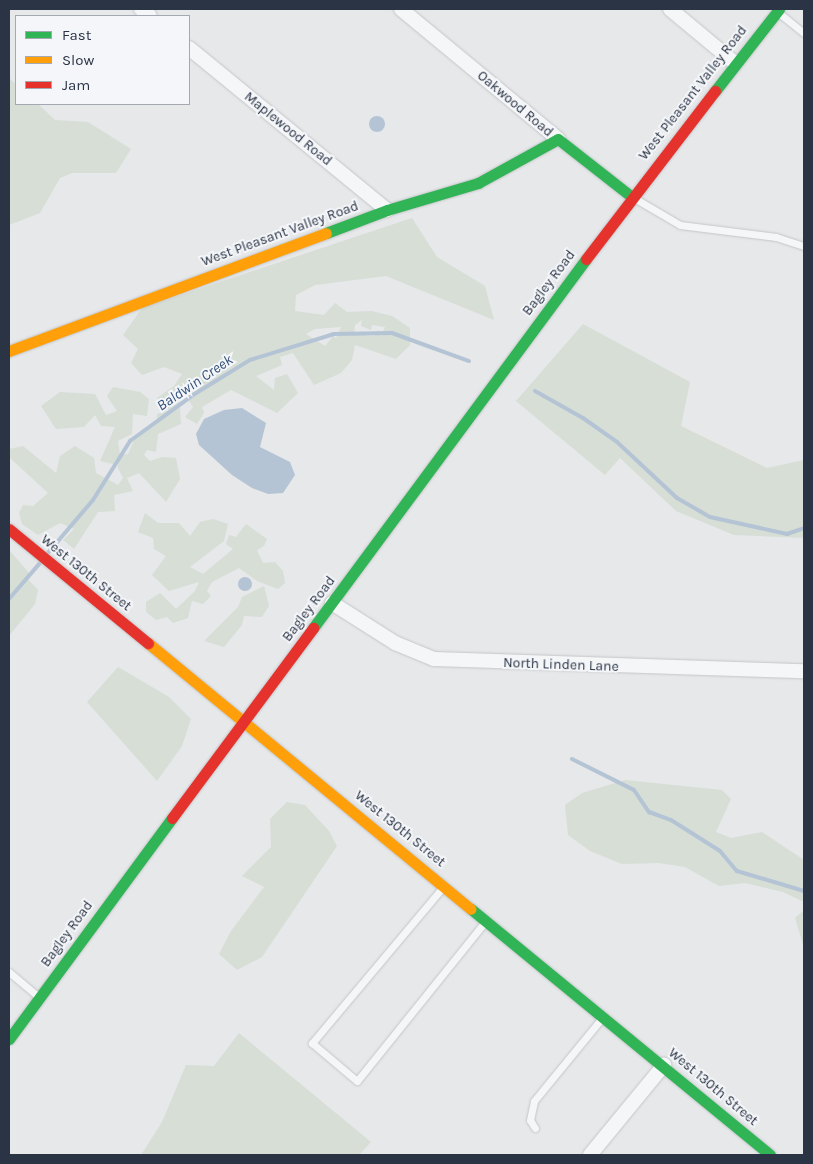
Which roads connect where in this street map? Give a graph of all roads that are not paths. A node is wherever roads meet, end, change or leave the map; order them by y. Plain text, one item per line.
1 (401, 9) edge
2 (670, 9) edge
3 (778, 10) edge
4 (804, 34) edge
5 (190, 49) edge
6 (735, 63) junction
7 (558, 139) junction
8 (632, 197) junction
9 (387, 210) junction
10 (804, 246) edge
11 (9, 351) edge
12 (9, 529) edge
13 (332, 603) junction
14 (804, 671) edge
15 (244, 720) junction
16 (444, 885) junction
17 (487, 920) junction
18 (9, 972) edge
19 (40, 997) junction
20 (604, 1015) junction
21 (9, 1039) edge
22 (664, 1065) junction
23 (536, 1128) dead end
24 (590, 1155) edge
25 (770, 1155) edge

1 - 7 street, Oakwood Road
2 - 6 street
3 - 4 lane
3 - 6 main road, West Pleasant Valley Road
5 - 9 street, Maplewood Road
6 - 8 main road, West Pleasant Valley Road
7 - 8 main road, Oakwood Road
7 - 9 main road, West Pleasant Valley Road
8 - 10 lane
8 - 13 main road, Bagley Road
9 - 11 main road, West Pleasant Valley Road
12 - 15 main road, West 130th Street
13 - 14 street, North Linden Lane
13 - 15 main road, Bagley Road
15 - 16 main road, West 130th Street
15 - 19 main road, Bagley Road
16 - 17 main road, West 130th Street
16 - 17 lane
17 - 20 main road, West 130th Street
18 - 19 lane
19 - 21 main road, Bagley Road
20 - 22 main road, West 130th Street
20 - 23 lane
22 - 24 street
22 - 25 main road, West 130th Street

